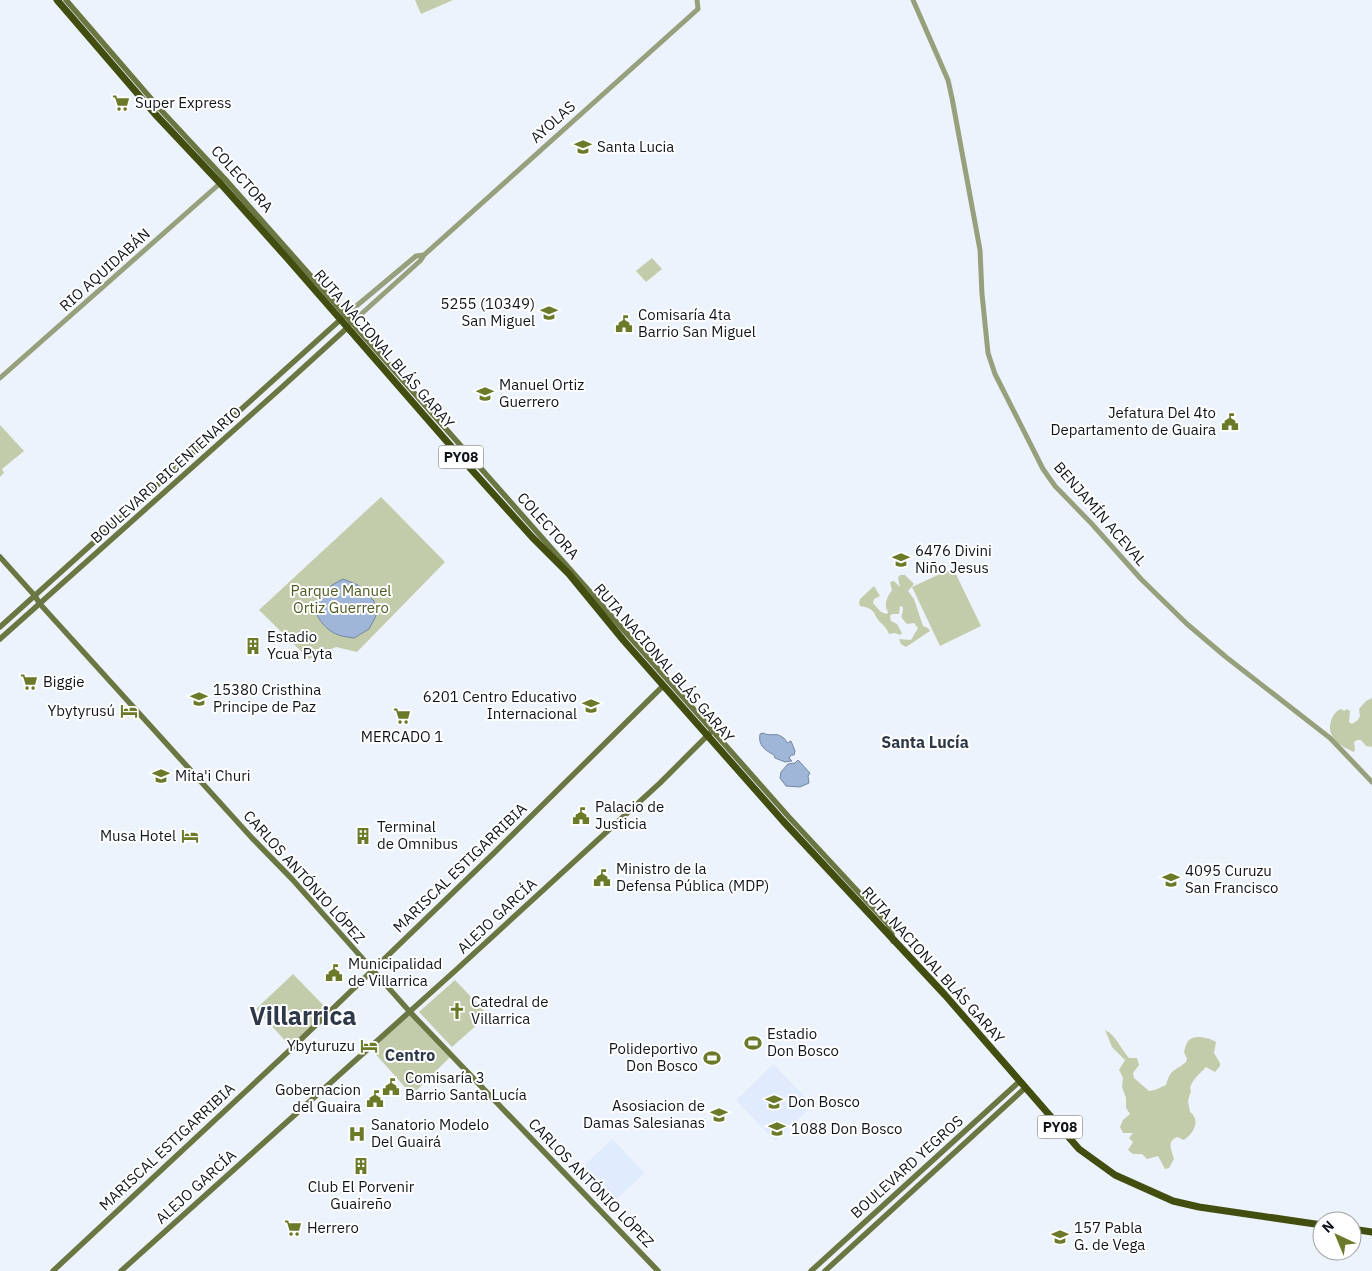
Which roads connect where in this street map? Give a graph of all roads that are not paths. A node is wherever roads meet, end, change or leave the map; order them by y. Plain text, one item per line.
1 (57, 0) edge
2 (66, 0) edge
3 (697, 0) edge
4 (913, 0) edge
5 (223, 181) junction
6 (424, 254) junction
7 (342, 318) junction
8 (349, 326) junction
9 (0, 378) edge
10 (0, 557) edge
11 (35, 596) junction
12 (40, 604) junction
13 (0, 627) edge
14 (0, 639) edge
15 (663, 686) junction
16 (710, 733) junction
17 (1372, 782) edge
18 (893, 940) junction
19 (372, 970) junction
20 (410, 1012) junction
21 (1020, 1081) junction
22 (1025, 1088) junction
23 (1312, 1224) edge
24 (53, 1271) edge
25 (121, 1271) edge
26 (658, 1271) edge
27 (811, 1271) edge
28 (825, 1271) edge

1 - 5 highway, RUTA NACIONAL BLÁS GARAY / PY08
2 - 5 main road, COLECTORA
3 - 6 street, AYOLAS
4 - 17 street, BENJAMÍN ACEVAL
5 - 7 highway, RUTA NACIONAL BLÁS GARAY / PY08
5 - 9 street, RIO AQUIDABÁN
6 - 7 street
6 - 8 street
7 - 8 highway, RUTA NACIONAL BLÁS GARAY / PY08
7 - 11 main road, BOULEVARD BICENTENARIO
8 - 12 main road, BOULEVARD BICENTENARIO
8 - 15 highway, RUTA NACIONAL BLÁS GARAY / PY08
8 - 16 main road, COLECTORA
10 - 11 main road, CARLOS ANTÓNIO LÓPEZ
11 - 12 main road, CARLOS ANTÓNIO LÓPEZ
11 - 13 main road, BOULEVARD BICENTENARIO
12 - 14 main road, BOULEVARD BICENTENARIO
12 - 19 main road, CARLOS ANTÓNIO LÓPEZ
15 - 16 highway, RUTA NACIONAL BLÁS GARAY / PY08
15 - 19 main road, MARISCAL ESTIGARRIBIA
16 - 18 highway, RUTA NACIONAL BLÁS GARAY / PY08
16 - 18 main road, COLECTORA
16 - 20 main road, ALEJO GARCÍA
18 - 21 highway, RUTA NACIONAL BLÁS GARAY / PY08
19 - 20 main road, CARLOS ANTÓNIO LÓPEZ
19 - 24 main road, MARISCAL ESTIGARRIBIA
20 - 25 main road, ALEJO GARCÍA
20 - 26 main road, CARLOS ANTÓNIO LÓPEZ
21 - 22 highway, RUTA NACIONAL BLÁS GARAY / PY08
21 - 27 main road, BOULEVARD YEGROS
22 - 23 highway, RUTA NACIONAL BLÁS GARAY / PY08
22 - 28 main road, BOULEVARD YEGROS

